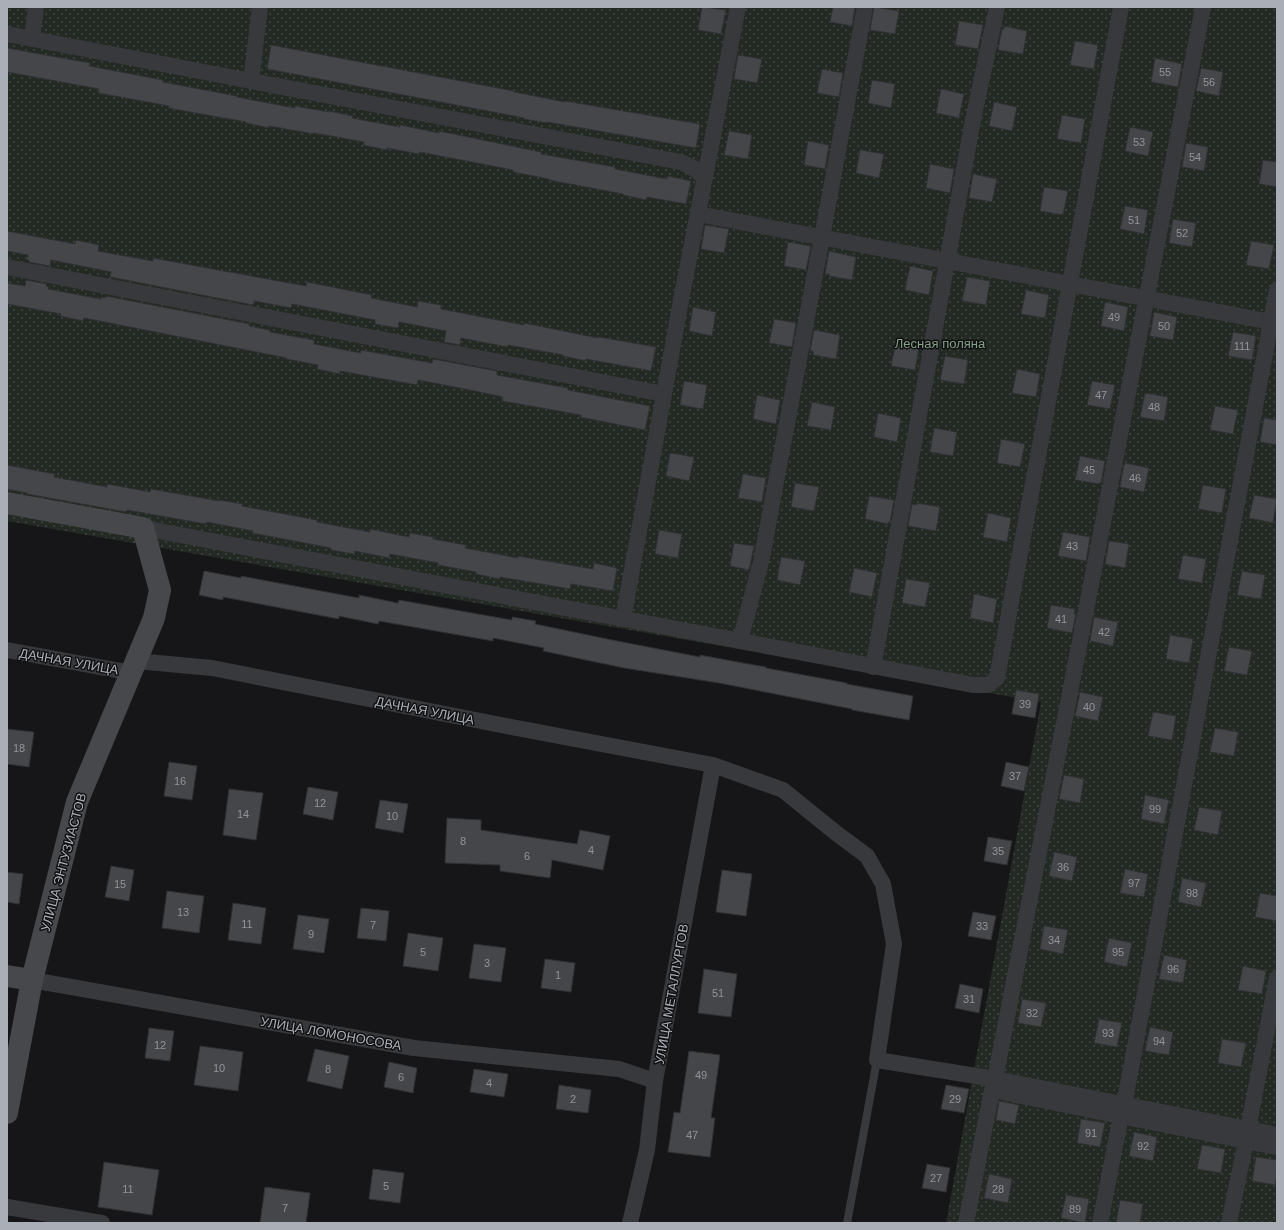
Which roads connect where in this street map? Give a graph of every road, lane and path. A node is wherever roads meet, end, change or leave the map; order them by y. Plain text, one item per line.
1 (36, 7) edge
2 (260, 7) edge
3 (738, 7) edge
4 (865, 7) edge
5 (997, 7) edge
6 (1121, 7) edge
7 (1203, 7) edge
8 (7, 34) edge
9 (32, 39) junction
10 (251, 81) junction
11 (705, 178) junction
12 (698, 214) junction
13 (823, 237) junction
14 (947, 261) junction
15 (7, 266) edge
16 (1070, 284) junction
17 (1277, 290) edge
18 (1146, 298) junction
19 (1274, 323) edge
20 (664, 394) junction
21 (7, 503) edge
22 (144, 528) junction
23 (623, 619) junction
24 (740, 641) junction
25 (7, 650) edge
26 (134, 667) junction
27 (873, 667) junction
28 (713, 765) junction
29 (7, 976) edge
30 (1277, 978) edge
31 (32, 980) junction
32 (877, 1060) junction
33 (995, 1079) junction
34 (655, 1081) junction
35 (1122, 1110) junction
36 (7, 1113) edge
37 (1247, 1135) junction
38 (1277, 1135) edge
39 (1277, 1147) edge
40 (7, 1207) edge
41 (102, 1223) edge
42 (630, 1223) edge
43 (847, 1223) edge
44 (966, 1223) edge
45 (1100, 1223) edge
46 (1229, 1223) edge

1 - 9 street
2 - 10 street
3 - 11 street
4 - 13 street
5 - 14 street
6 - 16 street
7 - 18 street
8 - 9 street
9 - 10 street
10 - 11 street
11 - 12 street
12 - 13 street
12 - 20 street
13 - 14 street
13 - 24 street
14 - 16 street
14 - 27 street
15 - 20 street
16 - 18 street
16 - 27 street
17 - 19 street
18 - 19 street
18 - 33 street
19 - 35 street
20 - 23 street
21 - 22 street
22 - 23 street
22 - 26 street, УЛИЦА ЭНТУЗИАСТОВ
23 - 24 street
24 - 27 street
25 - 26 street, ДАЧНАЯ УЛИЦА
26 - 28 street, ДАЧНАЯ УЛИЦА
26 - 31 street, УЛИЦА ЭНТУЗИАСТОВ
28 - 32 street, ДАЧНАЯ УЛИЦА
28 - 34 street, УЛИЦА МЕТАЛЛУРГОВ
29 - 31 street, УЛИЦА ЛОМОНОСОВА
30 - 37 street
31 - 34 street, УЛИЦА ЛОМОНОСОВА
31 - 36 street, УЛИЦА ЭНТУЗИАСТОВ
32 - 33 street
32 - 43 lane
33 - 35 street
34 - 42 street, УЛИЦА МЕТАЛЛУРГОВ
35 - 37 street
35 - 44 street
35 - 45 street
37 - 38 street
37 - 39 street
37 - 46 street
40 - 41 street

